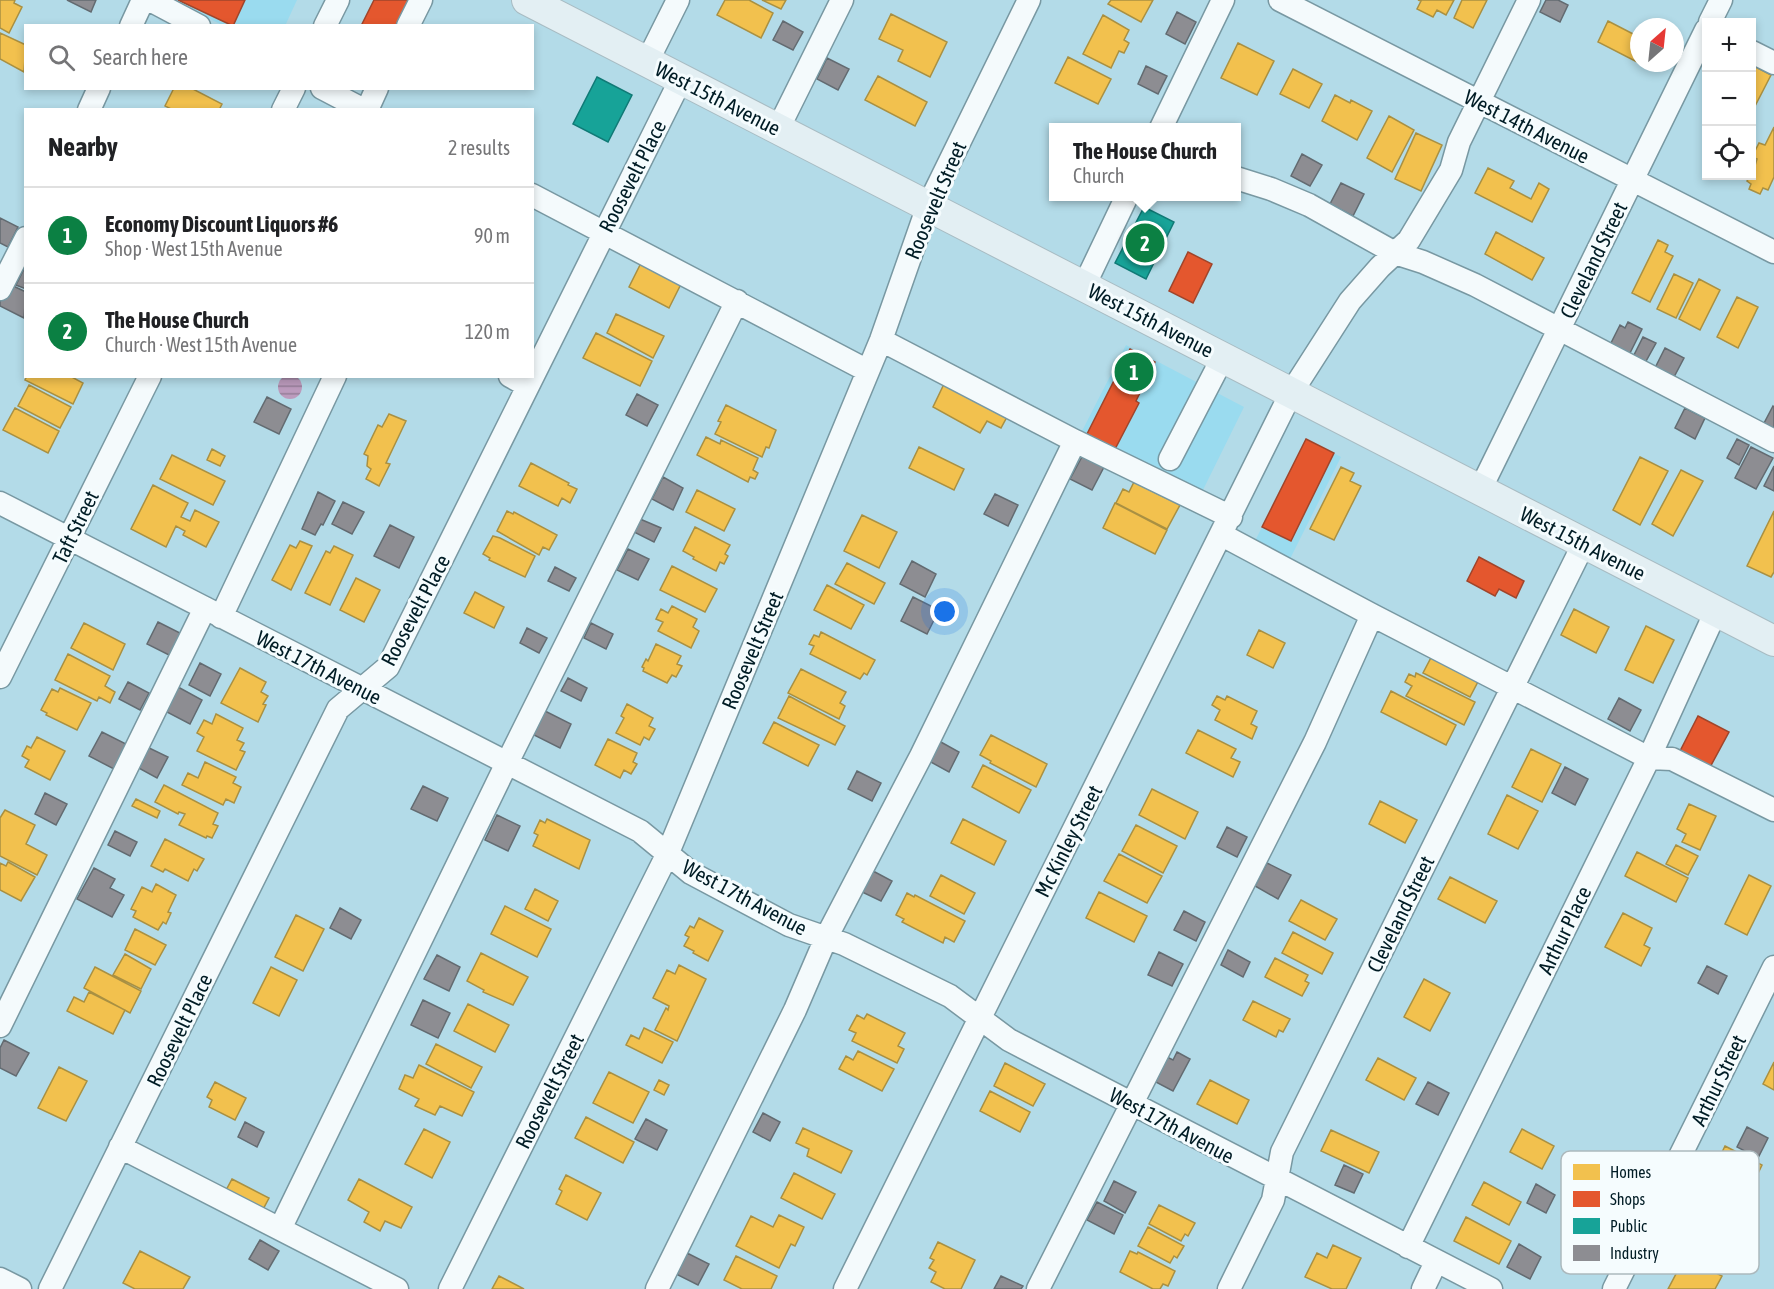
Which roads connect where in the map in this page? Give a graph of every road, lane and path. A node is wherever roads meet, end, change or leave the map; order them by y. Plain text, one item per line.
1 (143, 0) edge
2 (150, 0) edge
3 (338, 0) edge
4 (421, 0) edge
5 (678, 0) edge
6 (842, 0) edge
7 (1029, 0) edge
8 (1223, 0) edge
9 (1280, 0) edge
10 (1529, 0) edge
11 (1721, 0) edge
12 (531, 1) edge
13 (1712, 18) edge
14 (132, 24) edge
15 (195, 24) edge
16 (326, 24) edge
17 (409, 24) edge
18 (1702, 40) edge
19 (1756, 54) edge
20 (647, 62) junction
21 (1774, 63) edge
22 (681, 79) junction
23 (98, 90) edge
24 (293, 90) edge
25 (326, 90) edge
26 (376, 90) edge
27 (1479, 101) junction
28 (90, 108) edge
29 (284, 108) edge
30 (361, 108) edge
31 (366, 108) edge
32 (1163, 123) edge
33 (778, 129) junction
34 (1241, 180) edge
35 (1633, 180) junction
36 (534, 196) edge
37 (1125, 201) edge
38 (928, 206) junction
39 (604, 231) junction
40 (24, 241) edge
41 (1774, 252) edge
42 (1395, 253) junction
43 (1084, 286) junction
44 (0, 289) edge
45 (737, 301) junction
46 (1559, 330) junction
47 (881, 340) junction
48 (534, 355) edge
49 (1223, 357) junction
50 (868, 371) junction
51 (149, 378) edge
52 (334, 378) edge
53 (519, 381) edge
54 (1291, 393) junction
55 (1075, 441) junction
56 (1774, 441) edge
57 (1170, 459) dead end
58 (1480, 490) junction
59 (0, 503) edge
60 (1226, 526) junction
61 (69, 538) junction
62 (1584, 543) junction
63 (1716, 611) junction
64 (213, 613) junction
65 (1372, 615) junction
66 (1774, 641) edge
67 (0, 677) edge
68 (1513, 687) junction
69 (363, 689) junction
70 (1649, 758) junction
71 (507, 763) junction
72 (1774, 810) edge
73 (667, 855) junction
74 (826, 938) junction
75 (1774, 967) edge
76 (980, 1018) junction
77 (0, 1026) edge
78 (1134, 1104) junction
79 (120, 1147) junction
80 (1683, 1151) edge
81 (1278, 1179) junction
82 (280, 1229) junction
83 (1408, 1247) junction
84 (1436, 1262) junction
85 (1621, 1274) edge
86 (0, 1279) edge
87 (20, 1289) edge
88 (50, 1289) edge
89 (398, 1289) edge
90 (450, 1289) edge
91 (657, 1289) edge
92 (845, 1289) edge
93 (1038, 1289) edge
94 (1229, 1289) edge
95 (1423, 1289) edge
96 (1491, 1289) edge
97 (1614, 1289) edge

1 - 14 street
2 - 15 street
3 - 16 street
4 - 17 street
5 - 20 street
6 - 33 street
7 - 38 street, Roosevelt Street
8 - 32 street
9 - 27 street, West 14th Avenue
10 - 27 street, Mc Kinley Street
11 - 13 street
12 - 20 main road, West 15th Avenue
18 - 35 street, Cleveland Street
19 - 21 street
20 - 22 main road, West 15th Avenue
22 - 33 main road, West 15th Avenue
22 - 39 street, Roosevelt Place
23 - 28 street
24 - 29 street
25 - 30 street
26 - 31 street
27 - 35 street, West 14th Avenue
27 - 42 street, Mc Kinley Street
33 - 38 main road, West 15th Avenue
34 - 42 street
35 - 41 street, West 14th Avenue
35 - 46 street, Cleveland Street
36 - 39 street
37 - 43 street
38 - 43 main road, West 15th Avenue
38 - 47 street, Roosevelt Street
39 - 45 street
39 - 48 street, Roosevelt Place
40 - 44 street
42 - 46 street
42 - 54 street, Mc Kinley Street
43 - 49 main road, West 15th Avenue
45 - 50 street
45 - 71 street
46 - 56 street
46 - 58 street, Cleveland Street
47 - 50 street, Roosevelt Street
47 - 55 street
49 - 54 main road, West 15th Avenue
49 - 57 street
50 - 73 street, Roosevelt Street
51 - 61 street, Taft Street
52 - 64 street
53 - 69 street, Roosevelt Place
54 - 58 main road, West 15th Avenue
54 - 60 street, Mc Kinley Street
55 - 60 street
55 - 74 street
58 - 62 main road, West 15th Avenue
59 - 61 street, West 17th Avenue
60 - 65 street
60 - 76 street, Mc Kinley Street
61 - 64 street, West 17th Avenue
61 - 67 street, Taft Street
62 - 63 main road, West 15th Avenue
62 - 68 street, Cleveland Street
63 - 66 main road, West 15th Avenue
63 - 70 street, Arthur Place
64 - 69 street, West 17th Avenue
64 - 77 street
65 - 68 street
65 - 78 street
68 - 70 street
68 - 81 street, Cleveland Street
69 - 71 street, West 17th Avenue
69 - 79 street, Roosevelt Place
70 - 72 street
70 - 83 street, Arthur Place
71 - 73 street, West 17th Avenue
71 - 82 street
73 - 74 street, West 17th Avenue
73 - 90 street, Roosevelt Street
74 - 76 street, West 17th Avenue
74 - 91 street
75 - 80 street, Arthur Street
76 - 78 street, West 17th Avenue
76 - 92 street, Mc Kinley Street
78 - 81 street, West 17th Avenue
78 - 93 street
79 - 82 street
79 - 88 street, Roosevelt Place
81 - 83 street, West 17th Avenue
81 - 94 street, Cleveland Street
82 - 89 street
83 - 84 street, West 17th Avenue
84 - 95 street
84 - 96 street, West 17th Avenue
85 - 97 street, Arthur Street
86 - 87 street

